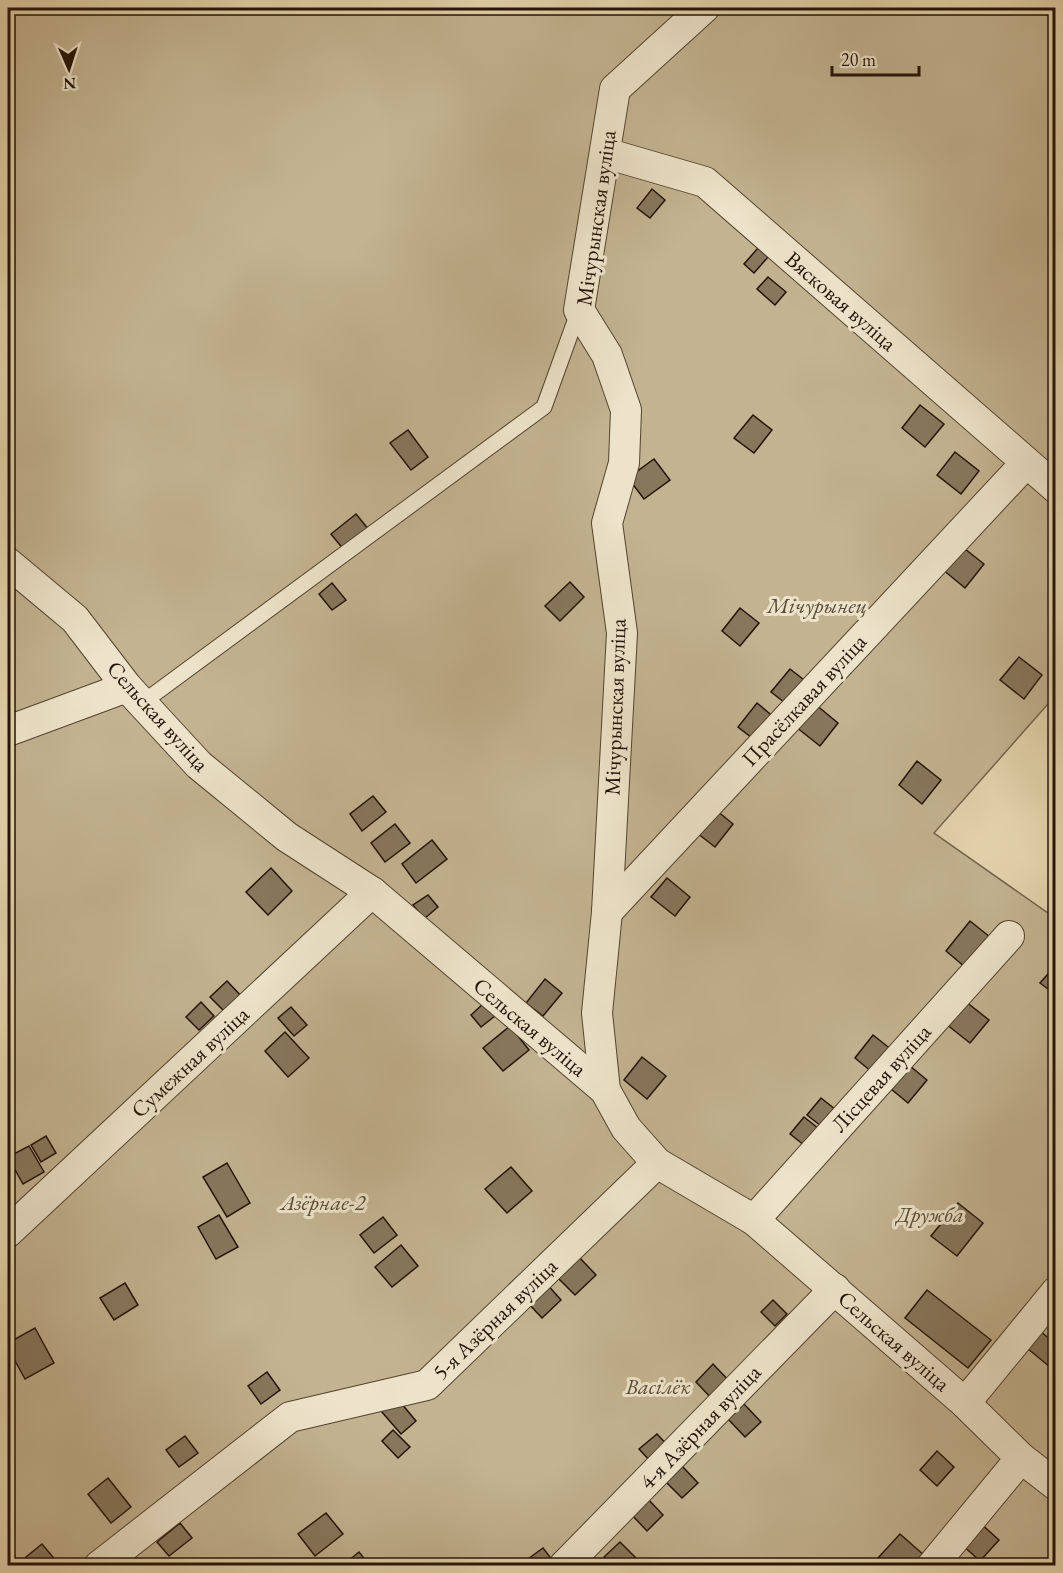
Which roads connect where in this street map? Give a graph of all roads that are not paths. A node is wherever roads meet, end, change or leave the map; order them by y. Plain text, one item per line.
1 (704, 8) edge
2 (605, 153) junction
3 (579, 310) junction
4 (1026, 463) junction
5 (1056, 488) edge
6 (8, 563) edge
7 (134, 695) junction
8 (8, 731) edge
9 (372, 892) junction
10 (607, 912) junction
11 (1009, 936) dead end
12 (605, 1090) junction
13 (657, 1163) junction
14 (754, 1220) junction
15 (8, 1232) edge
16 (835, 1289) junction
17 (1056, 1292) edge
18 (965, 1403) junction
19 (1021, 1458) junction
20 (1056, 1485) edge
21 (99, 1566) edge
22 (564, 1566) edge
23 (932, 1566) edge

1 - 2 street, Мічурынская вуліца
2 - 3 street, Мічурынская вуліца
2 - 4 street, Вясковая вуліца
3 - 7 lane
3 - 10 street, Мічурынская вуліца
4 - 5 street, Вясковая вуліца
4 - 10 street, Прасёлкавая вуліца
6 - 7 street, Сельская вуліца
7 - 8 street
7 - 9 street, Сельская вуліца
9 - 12 street, Сельская вуліца
9 - 15 street, Сумежная вуліца
10 - 12 street, Мічурынская вуліца
11 - 14 street, Лісцевая вуліца
12 - 13 street, Сельская вуліца
13 - 14 street, Сельская вуліца
13 - 21 street, 5-я Азёрная вуліца
14 - 16 street, Сельская вуліца
16 - 18 street, Сельская вуліца
16 - 22 street, 4-я Азёрная вуліца
17 - 18 street
18 - 19 street, Сельская вуліца
19 - 20 street, Сельская вуліца
19 - 23 street

